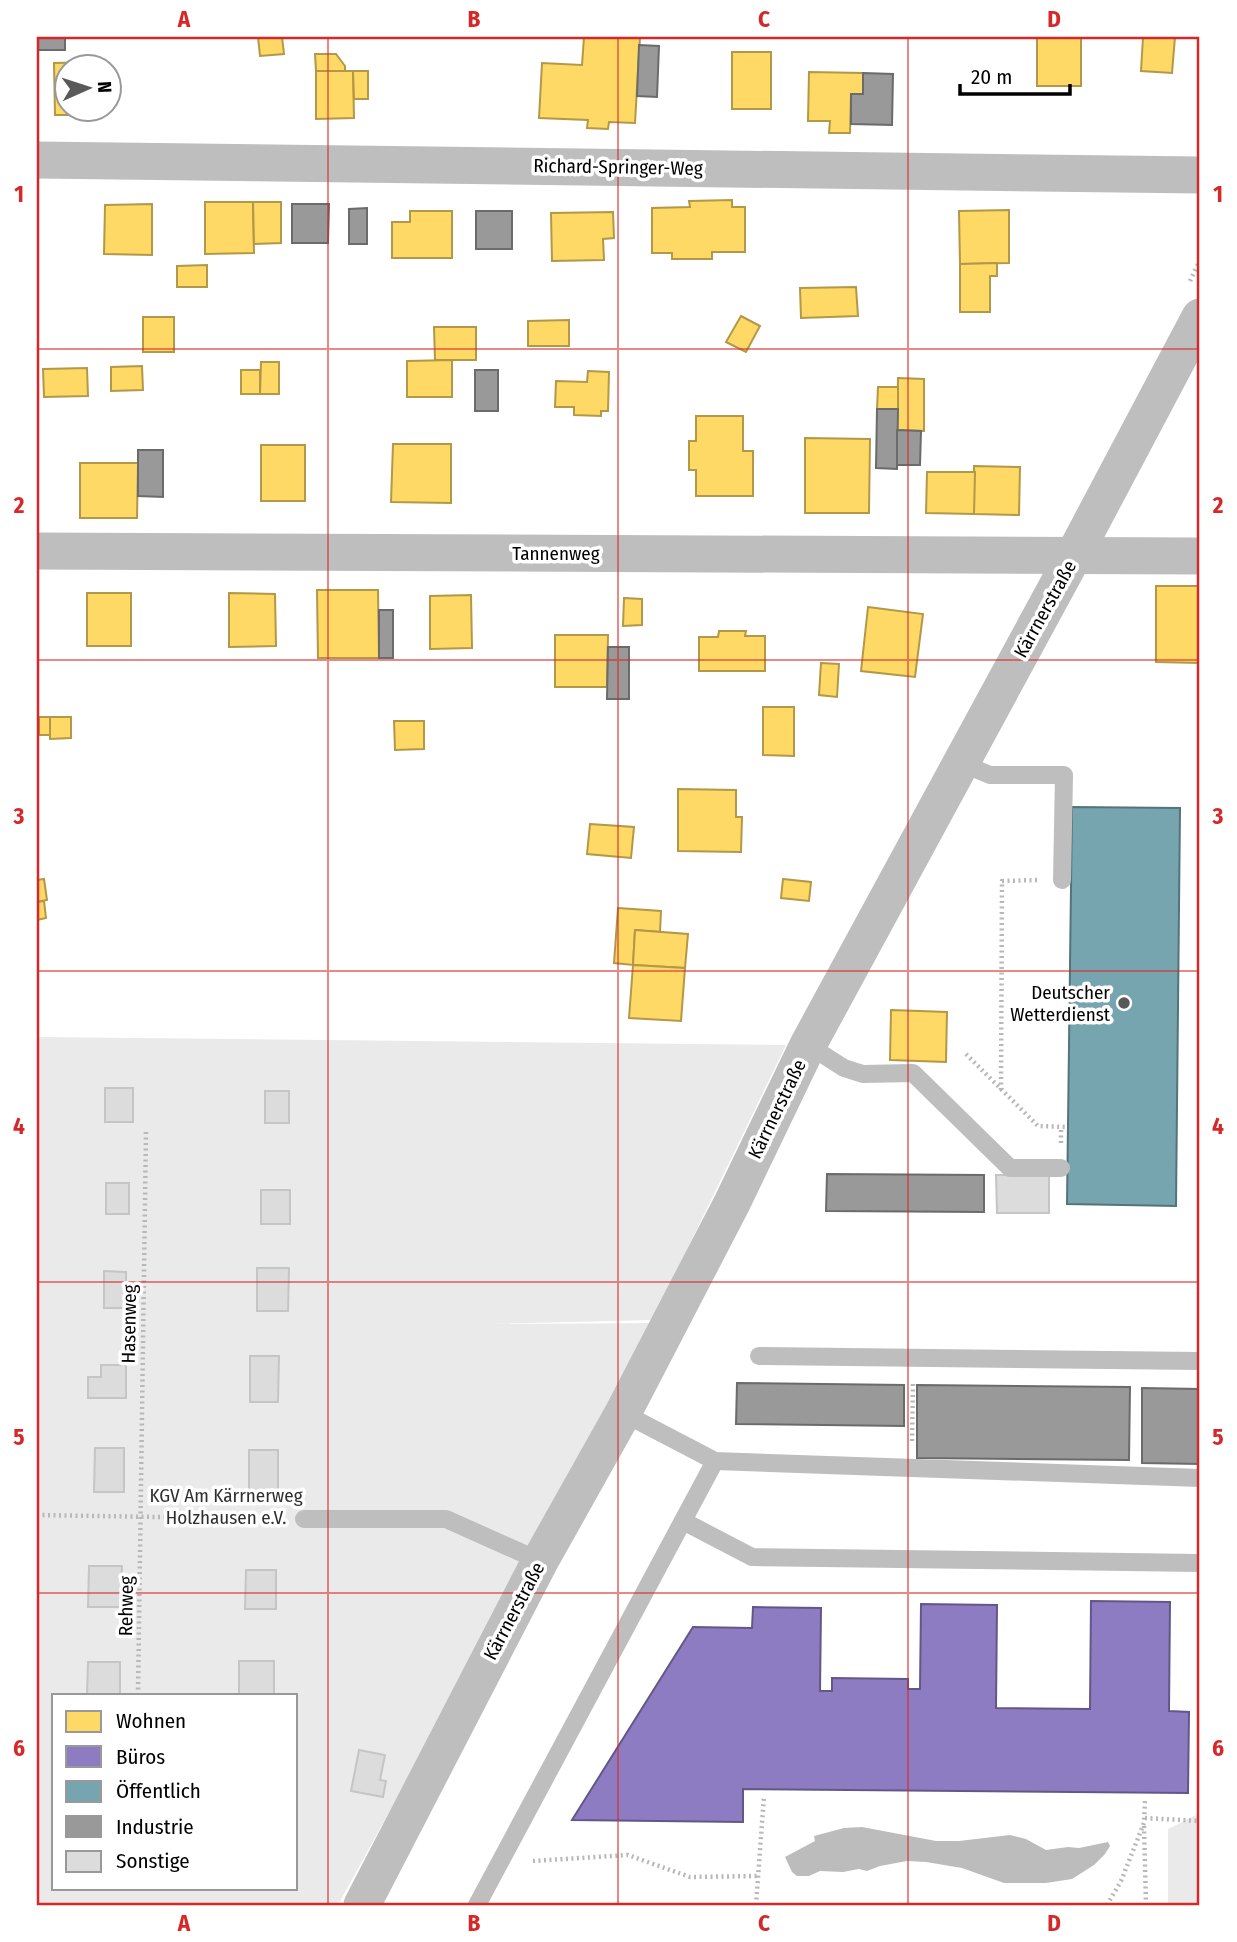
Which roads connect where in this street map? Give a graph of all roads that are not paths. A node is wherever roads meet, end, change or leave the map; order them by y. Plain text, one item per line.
1 (37, 160) edge
2 (1200, 175) edge
3 (1200, 317) edge
4 (37, 551) edge
5 (1074, 555) junction
6 (1200, 556) edge
7 (961, 763) junction
8 (1062, 880) road end
9 (808, 1045) junction
10 (1061, 1168) dead end
11 (759, 1356) dead end
12 (1200, 1361) edge
13 (624, 1413) junction
14 (715, 1461) junction
15 (1200, 1478) edge
16 (304, 1520) road end
17 (683, 1521) junction
18 (540, 1561) junction
19 (1200, 1563) edge
20 (362, 1905) edge
21 (477, 1905) edge

1 - 2 street, Richard-Springer-Weg
3 - 5 street, Kärrnerstraße
4 - 5 street, Tannenweg
5 - 6 street, Tannenweg
5 - 7 street, Kärrnerstraße
7 - 8 lane
7 - 9 street, Kärrnerstraße
9 - 10 lane
9 - 13 street, Kärrnerstraße
11 - 12 lane
13 - 14 lane
13 - 18 street, Kärrnerstraße
14 - 15 lane
14 - 17 lane
16 - 18 lane
17 - 19 lane
17 - 21 lane
18 - 20 street, Kärrnerstraße

